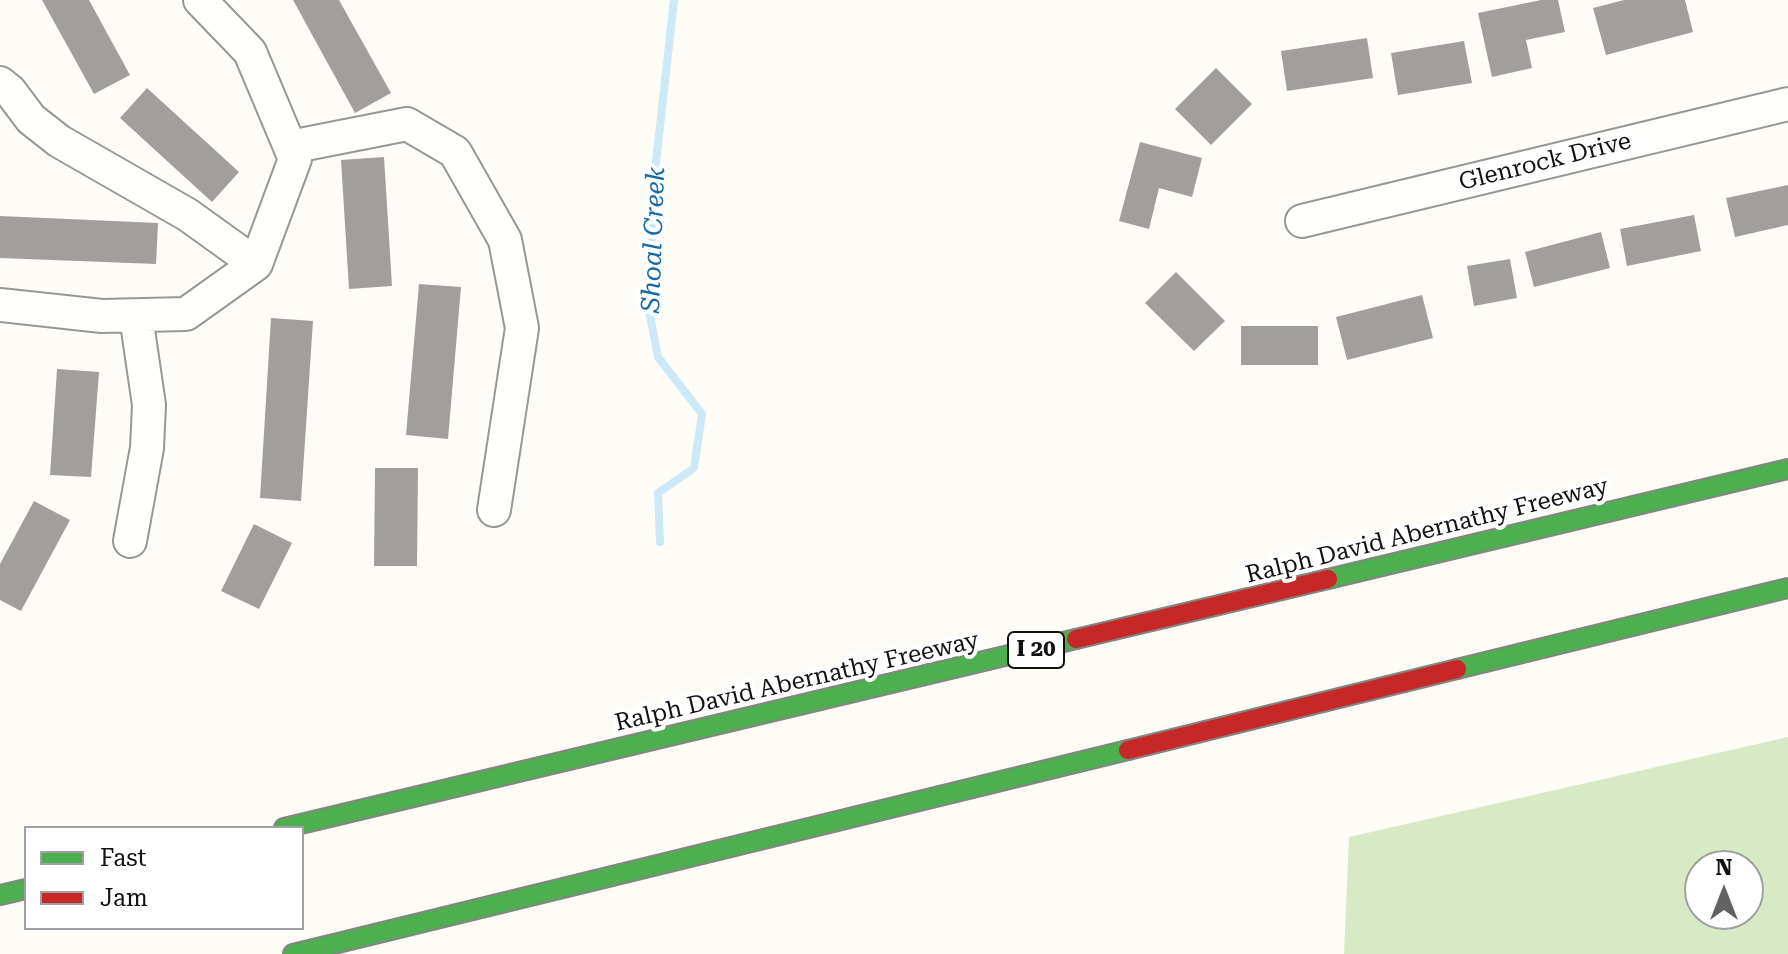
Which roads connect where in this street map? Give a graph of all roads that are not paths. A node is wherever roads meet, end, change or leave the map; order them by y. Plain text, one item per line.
1 (204, 1) edge
2 (0, 83) edge
3 (1788, 104) edge
4 (290, 147) junction
5 (1302, 221) dead end
6 (256, 264) junction
7 (1, 312) edge
8 (136, 316) junction
9 (1788, 469) edge
10 (494, 510) dead end
11 (130, 541) dead end
12 (1788, 588) edge
13 (292, 826) edge
14 (24, 889) edge
15 (0, 895) edge
16 (293, 954) edge

1 - 4 street
2 - 6 street
3 - 5 street, Glenrock Drive
4 - 6 street
4 - 10 street
6 - 8 street
7 - 8 street
8 - 11 street
9 - 13 highway, Ralph David Abernathy Freeway / I 20
12 - 16 highway
14 - 15 highway

